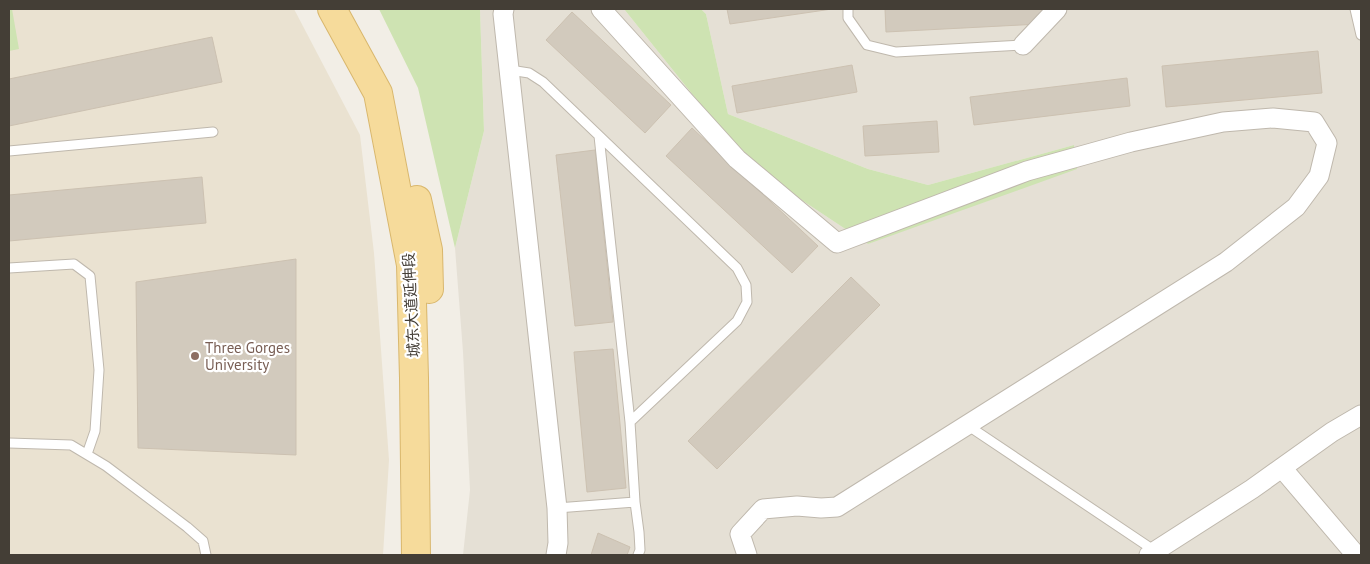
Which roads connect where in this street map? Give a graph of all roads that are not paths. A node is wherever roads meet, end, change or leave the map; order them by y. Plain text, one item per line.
1 (332, 9) edge
2 (350, 9) edge
3 (504, 9) edge
4 (601, 9) edge
5 (848, 9) edge
6 (1057, 9) edge
7 (1355, 9) edge
8 (1361, 34) edge
9 (1023, 45) joint
10 (510, 70) junction
11 (213, 132) dead end
12 (599, 136) junction
13 (9, 152) edge
14 (9, 268) edge
15 (1361, 415) edge
16 (630, 422) junction
17 (967, 425) junction
18 (9, 443) edge
19 (86, 454) junction
20 (1282, 468) junction
21 (635, 502) junction
22 (557, 508) junction
23 (1154, 554) edge
24 (206, 555) edge
25 (416, 555) edge
26 (432, 555) edge
27 (556, 555) edge
28 (638, 555) edge
29 (747, 555) edge
30 (1356, 555) edge

1 - 25 main road, 城东大道延伸段
2 - 26 main road, 城东大道延伸段
3 - 10 street
4 - 17 street
5 - 9 lane
6 - 9 street
7 - 8 lane
10 - 12 lane
10 - 22 street
11 - 13 lane
12 - 16 lane
12 - 16 lane
14 - 19 lane
15 - 20 street
16 - 21 lane
17 - 23 lane
17 - 29 street
18 - 19 lane
19 - 24 lane
20 - 23 street
20 - 30 street
21 - 22 lane
21 - 28 lane
22 - 27 street

